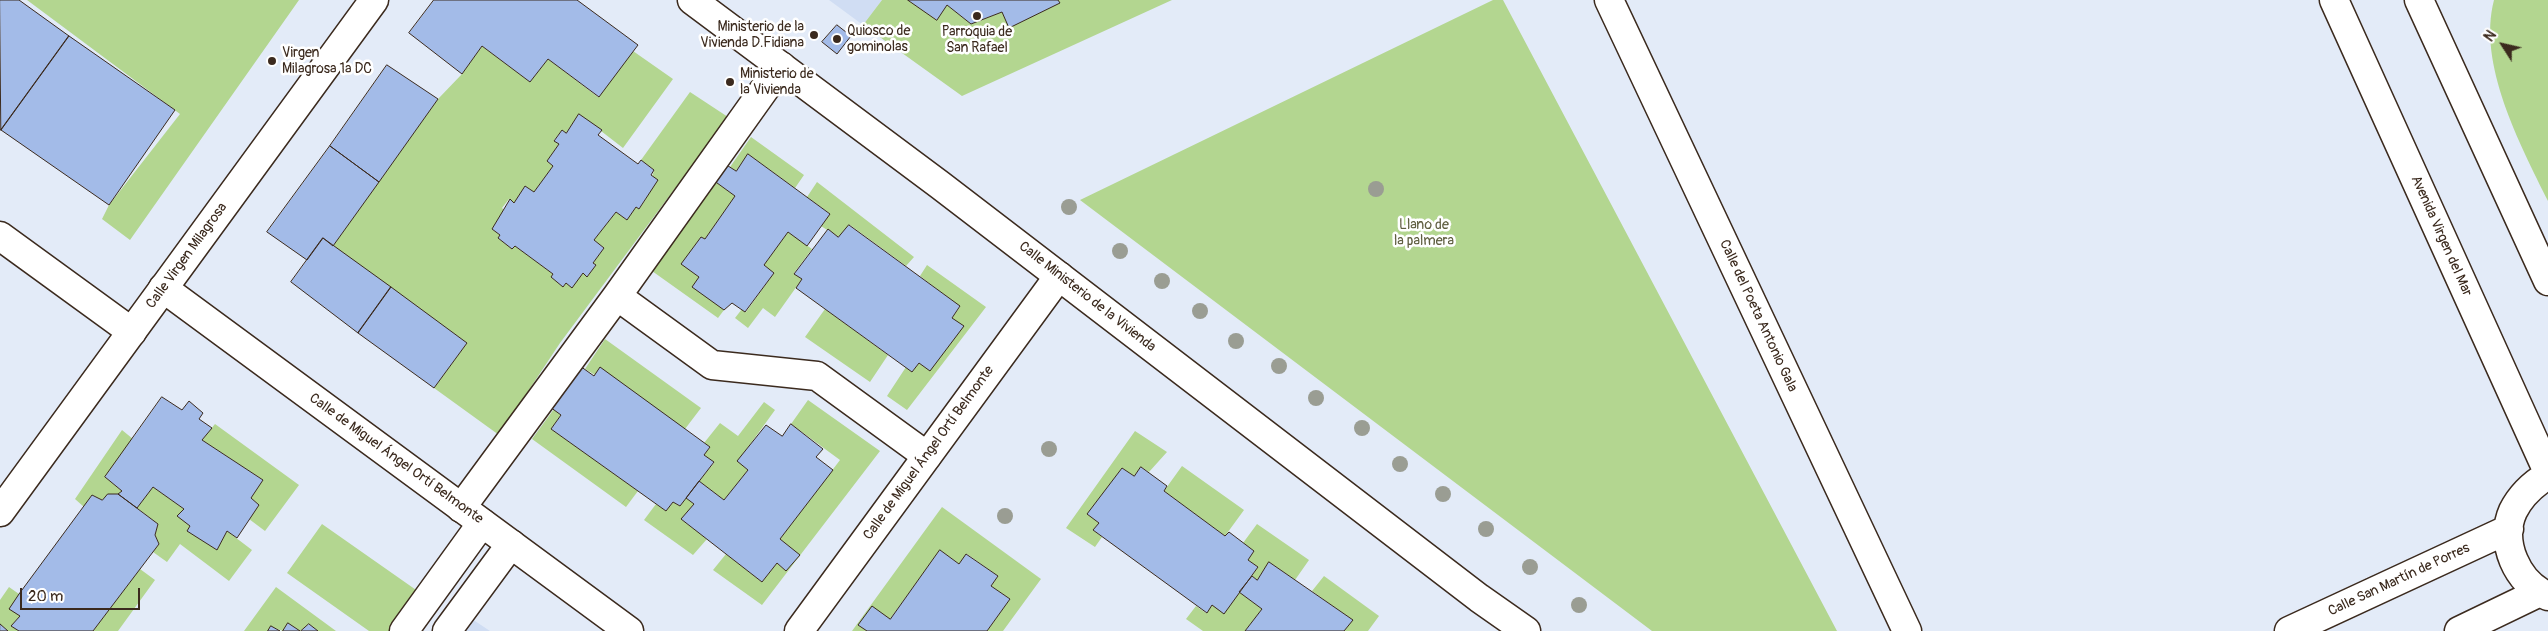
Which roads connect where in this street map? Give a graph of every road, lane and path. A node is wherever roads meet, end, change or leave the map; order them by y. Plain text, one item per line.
1 (374, 0) edge
2 (692, 0) edge
3 (1609, 0) edge
4 (2334, 0) edge
5 (2419, 0) edge
6 (781, 66) junction
7 (0, 236) edge
8 (1059, 276) junction
9 (2548, 281) edge
10 (163, 288) junction
11 (618, 296) junction
12 (132, 332) junction
13 (927, 456) junction
14 (2548, 474) edge
15 (0, 512) edge
16 (472, 515) junction
17 (2509, 529) junction
18 (511, 544) junction
19 (2544, 594) edge
20 (1479, 598) junction
21 (404, 631) edge
22 (446, 631) edge
23 (629, 631) edge
24 (800, 631) edge
25 (1507, 631) edge
26 (1526, 631) edge
27 (1907, 631) edge
28 (2290, 631) edge
29 (2459, 631) edge

1 - 10 street, Calle Virgen Milagrosa
2 - 6 street, Calle Ministerio de la Vivienda
3 - 27 street, Calle del Poeta Antonio Gala
4 - 14 street, Avenida Virgen del Mar
5 - 9 street
6 - 8 street, Calle Ministerio de la Vivienda
6 - 11 street
7 - 12 street
8 - 13 street, Calle de Miguel Ángel Ortí Belmonte
8 - 20 street, Calle Ministerio de la Vivienda
10 - 12 street, Calle Virgen Milagrosa
10 - 16 street, Calle de Miguel Ángel Ortí Belmonte
11 - 13 street
11 - 16 street
12 - 15 street, Calle Virgen Milagrosa
13 - 24 street, Calle de Miguel Ángel Ortí Belmonte
14 - 17 street
16 - 18 street, Calle de Miguel Ángel Ortí Belmonte
16 - 21 street
17 - 19 street
17 - 28 street, Calle San Martín de Porres
18 - 22 street
18 - 23 street, Calle de Miguel Ángel Ortí Belmonte
19 - 29 street
20 - 25 street, Calle Ministerio de la Vivienda
20 - 26 street, Calle Ministerio de la Vivienda

